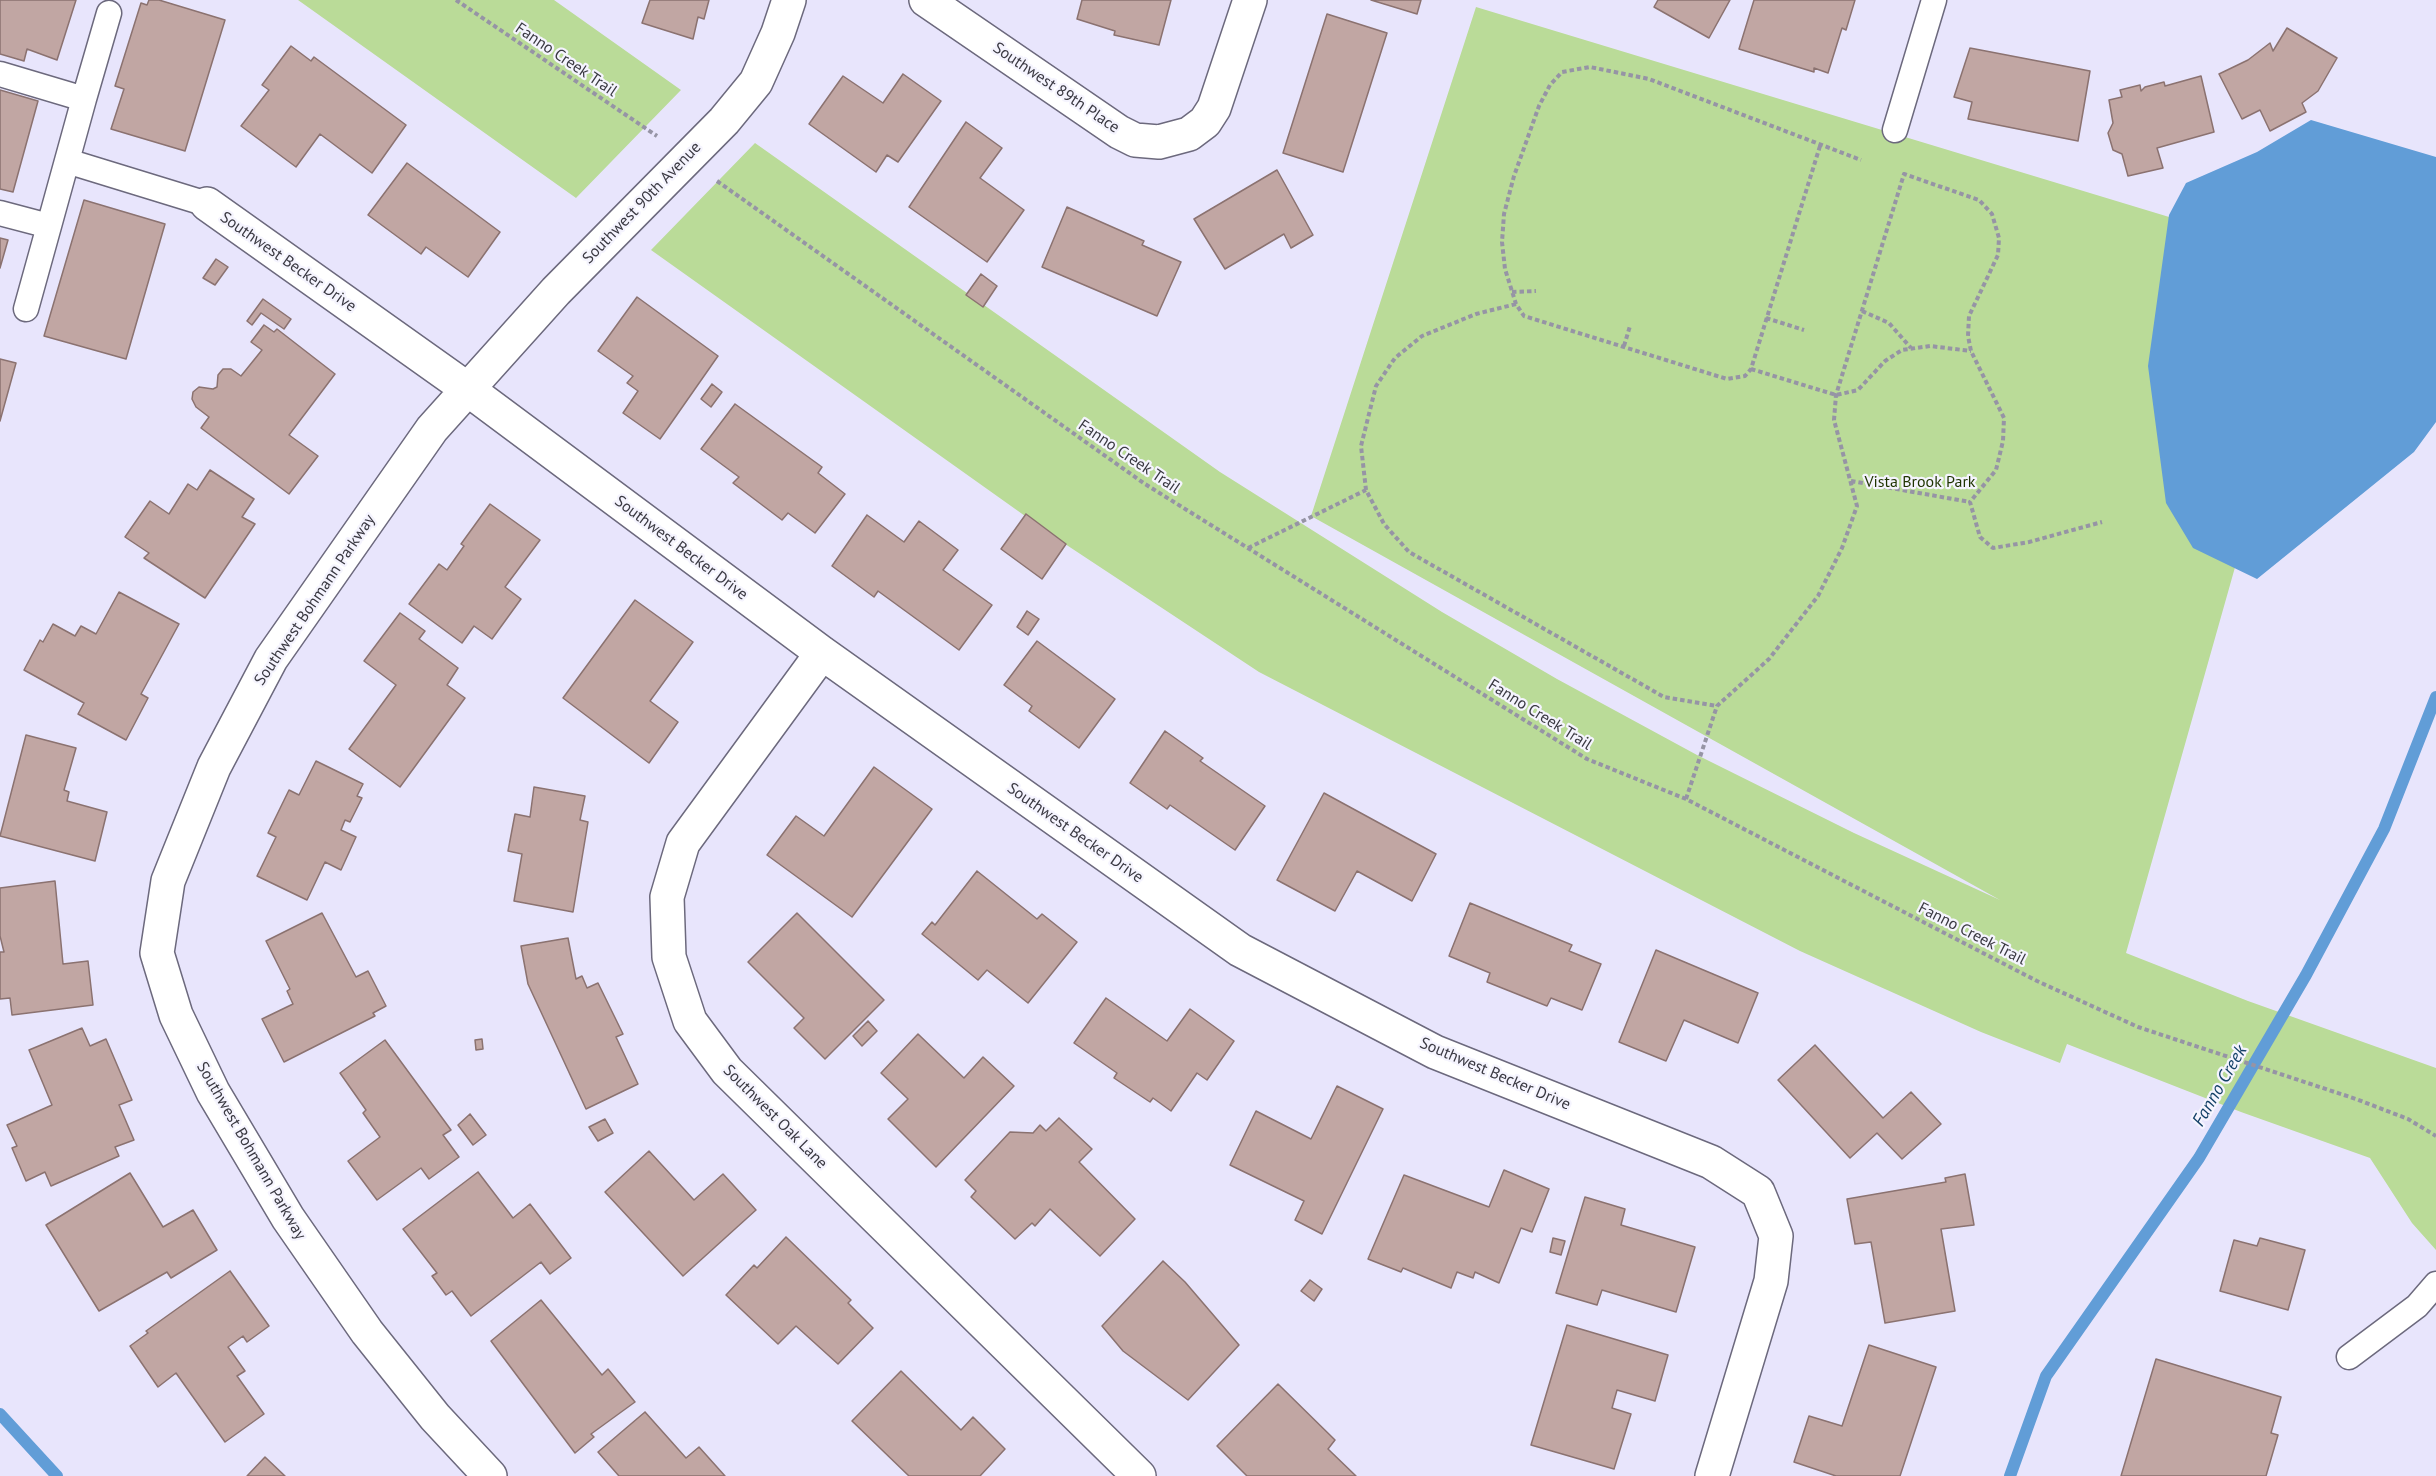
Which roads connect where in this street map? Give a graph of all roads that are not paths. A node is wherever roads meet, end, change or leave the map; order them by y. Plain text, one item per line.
1 (789, 0) edge
2 (926, 0) edge
3 (1250, 0) edge
4 (1934, 0) edge
5 (109, 13) dead end
6 (0, 74) edge
7 (84, 99) junction
8 (1895, 130) dead end
9 (68, 160) junction
10 (207, 204) joint
11 (0, 213) edge
12 (49, 226) junction
13 (26, 309) dead end
14 (466, 388) junction
15 (822, 653) junction
16 (2436, 1284) edge
17 (2349, 1357) dead end
18 (490, 1476) edge
19 (1139, 1476) edge
20 (1712, 1476) edge

1 - 14 street, Southwest 90th Avenue
2 - 3 street, Southwest 89th Place
4 - 8 lane
5 - 7 lane
6 - 7 lane
7 - 9 lane
9 - 10 lane
9 - 12 lane
10 - 14 street, Southwest Becker Drive
11 - 12 lane
12 - 13 lane
14 - 15 street, Southwest Becker Drive
14 - 18 street, Southwest Bohmann Parkway
15 - 19 street, Southwest Oak Lane
15 - 20 street, Southwest Becker Drive
16 - 17 lane

